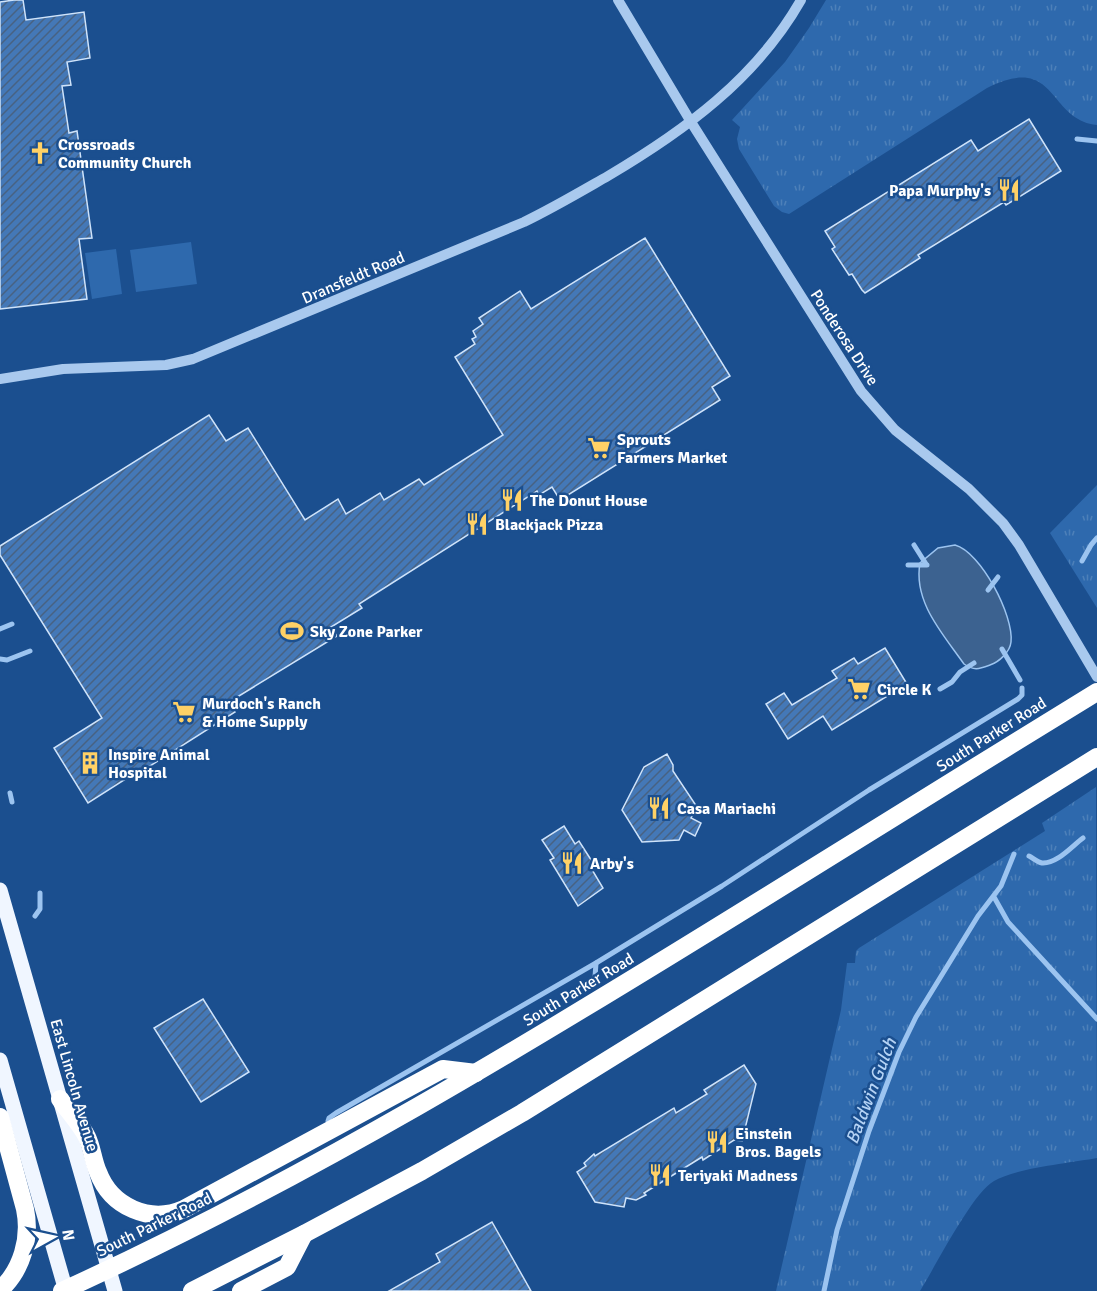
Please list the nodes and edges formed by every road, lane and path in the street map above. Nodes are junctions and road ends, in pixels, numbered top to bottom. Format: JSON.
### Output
{"nodes":[{"id":1,"x":618,"y":0,"type":"edge"},
{"id":2,"x":801,"y":0,"type":"edge"},
{"id":3,"x":691,"y":122,"type":"junction"},
{"id":4,"x":0,"y":379,"type":"edge"},
{"id":5,"x":1097,"y":677,"type":"edge"},
{"id":6,"x":1097,"y":692,"type":"edge"},
{"id":7,"x":1097,"y":757,"type":"edge"},
{"id":8,"x":0,"y":890,"type":"edge"},
{"id":9,"x":0,"y":1060,"type":"edge"},
{"id":10,"x":476,"y":1073,"type":"junction"},
{"id":11,"x":60,"y":1099,"type":"junction"},
{"id":12,"x":0,"y":1117,"type":"edge"},
{"id":13,"x":304,"y":1234,"type":"junction"},
{"id":14,"x":109,"y":1269,"type":"junction"},
{"id":15,"x":0,"y":1290,"type":"edge"},
{"id":16,"x":65,"y":1290,"type":"edge"},
{"id":17,"x":114,"y":1291,"type":"edge"},
{"id":18,"x":192,"y":1291,"type":"edge"},
{"id":19,"x":241,"y":1291,"type":"edge"}],
"edges":[{"from":1,"to":3,"type":"street","name":"Ponderosa Drive"},
{"from":2,"to":3,"type":"street"},
{"from":3,"to":4,"type":"street","name":"Dransfeldt Road"},
{"from":3,"to":5,"type":"street","name":"Ponderosa Drive"},
{"from":6,"to":10,"type":"highway","name":"South Parker Road"},
{"from":7,"to":13,"type":"highway"},
{"from":8,"to":11,"type":"main road","name":"East Lincoln Avenue"},
{"from":9,"to":16,"type":"main road"},
{"from":10,"to":11,"type":"highway"},
{"from":10,"to":14,"type":"highway","name":"South Parker Road"},
{"from":11,"to":14,"type":"main road","name":"East Lincoln Avenue"},
{"from":12,"to":15,"type":"highway"},
{"from":13,"to":18,"type":"highway"},
{"from":13,"to":19,"type":"highway"},
{"from":14,"to":16,"type":"highway","name":"South Parker Road"},
{"from":14,"to":17,"type":"main road","name":"East Lincoln Avenue"}]}
